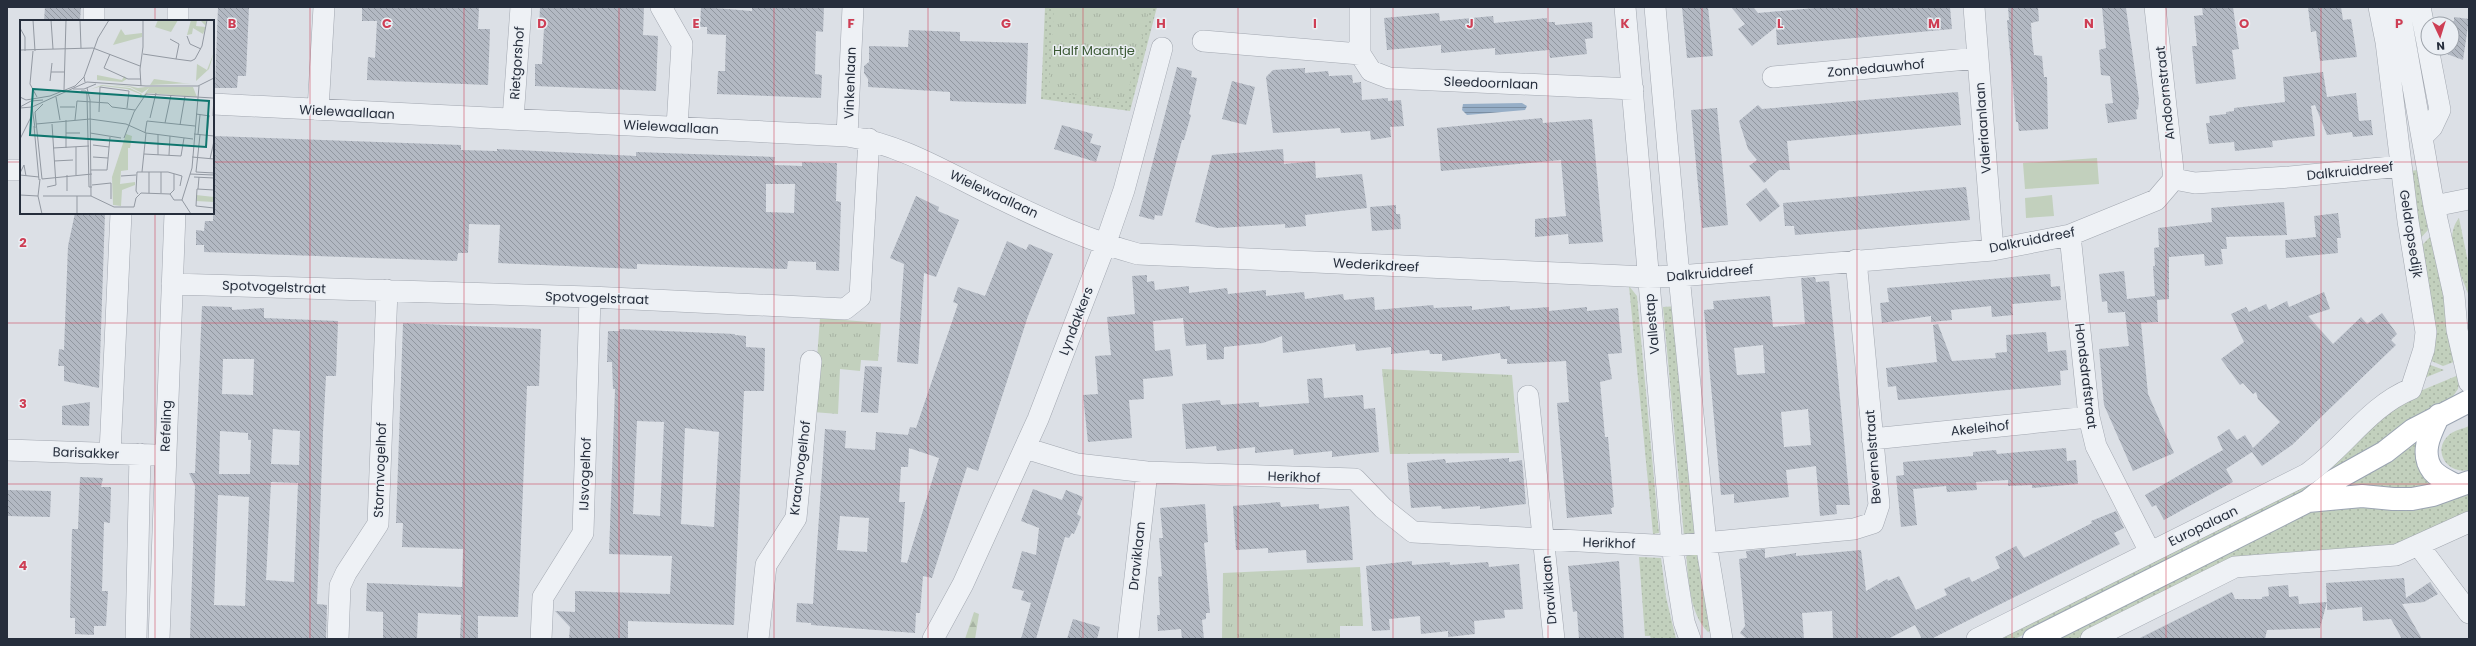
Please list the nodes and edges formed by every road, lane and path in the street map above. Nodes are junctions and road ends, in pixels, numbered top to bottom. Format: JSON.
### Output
{"nodes":[{"id":1,"x":94,"y":7,"type":"edge"},
{"id":2,"x":178,"y":7,"type":"edge"},
{"id":3,"x":324,"y":7,"type":"edge"},
{"id":4,"x":521,"y":7,"type":"edge"},
{"id":5,"x":661,"y":7,"type":"edge"},
{"id":6,"x":853,"y":7,"type":"edge"},
{"id":7,"x":1360,"y":7,"type":"edge"},
{"id":8,"x":1625,"y":7,"type":"edge"},
{"id":9,"x":1655,"y":7,"type":"edge"},
{"id":10,"x":1974,"y":7,"type":"edge"},
{"id":11,"x":2155,"y":7,"type":"edge"},
{"id":12,"x":2379,"y":7,"type":"edge"},
{"id":13,"x":2399,"y":7,"type":"edge"},
{"id":14,"x":94,"y":20,"type":"edge"},
{"id":15,"x":178,"y":20,"type":"edge"},
{"id":16,"x":1203,"y":41,"type":"dead end"},
{"id":17,"x":1162,"y":48,"type":"dead end"},
{"id":18,"x":1360,"y":54,"type":"junction"},
{"id":19,"x":2430,"y":56,"type":"edge"},
{"id":20,"x":1978,"y":58,"type":"junction"},
{"id":21,"x":1773,"y":77,"type":"dead end"},
{"id":22,"x":1632,"y":89,"type":"junction"},
{"id":23,"x":214,"y":104,"type":"edge"},
{"id":24,"x":318,"y":110,"type":"junction"},
{"id":25,"x":513,"y":119,"type":"junction"},
{"id":26,"x":677,"y":127,"type":"junction"},
{"id":27,"x":847,"y":136,"type":"junction"},
{"id":28,"x":2422,"y":137,"type":"junction"},
{"id":29,"x":869,"y":139,"type":"junction"},
{"id":30,"x":2401,"y":166,"type":"junction"},
{"id":31,"x":7,"y":170,"type":"edge"},
{"id":32,"x":20,"y":170,"type":"edge"},
{"id":33,"x":2174,"y":179,"type":"junction"},
{"id":34,"x":2469,"y":199,"type":"edge"},
{"id":35,"x":2434,"y":206,"type":"junction"},
{"id":36,"x":121,"y":214,"type":"edge"},
{"id":37,"x":175,"y":214,"type":"edge"},
{"id":38,"x":2070,"y":235,"type":"junction"},
{"id":39,"x":1105,"y":245,"type":"junction"},
{"id":40,"x":1993,"y":250,"type":"junction"},
{"id":41,"x":1856,"y":260,"type":"junction"},
{"id":42,"x":1679,"y":276,"type":"junction"},
{"id":43,"x":1648,"y":277,"type":"junction"},
{"id":44,"x":172,"y":284,"type":"junction"},
{"id":45,"x":386,"y":290,"type":"junction"},
{"id":46,"x":2454,"y":295,"type":"junction"},
{"id":47,"x":590,"y":297,"type":"junction"},
{"id":48,"x":2469,"y":320,"type":"edge"},
{"id":49,"x":811,"y":361,"type":"dead end"},
{"id":50,"x":2469,"y":382,"type":"edge"},
{"id":51,"x":2411,"y":389,"type":"joint"},
{"id":52,"x":1528,"y":396,"type":"dead end"},
{"id":53,"x":2469,"y":401,"type":"edge"},
{"id":54,"x":2439,"y":415,"type":"junction"},
{"id":55,"x":2088,"y":416,"type":"junction"},
{"id":56,"x":1872,"y":439,"type":"junction"},
{"id":57,"x":1024,"y":448,"type":"junction"},
{"id":58,"x":7,"y":450,"type":"edge"},
{"id":59,"x":110,"y":454,"type":"junction"},
{"id":60,"x":140,"y":454,"type":"junction"},
{"id":61,"x":165,"y":455,"type":"junction"},
{"id":62,"x":1146,"y":472,"type":"junction"},
{"id":63,"x":2463,"y":484,"type":"edge"},
{"id":64,"x":2308,"y":500,"type":"junction"},
{"id":65,"x":2469,"y":522,"type":"edge"},
{"id":66,"x":1545,"y":541,"type":"junction"},
{"id":67,"x":1706,"y":543,"type":"junction"},
{"id":68,"x":1672,"y":546,"type":"junction"},
{"id":69,"x":2419,"y":546,"type":"junction"},
{"id":70,"x":2150,"y":552,"type":"junction"},
{"id":71,"x":2469,"y":613,"type":"edge"},
{"id":72,"x":136,"y":639,"type":"edge"},
{"id":73,"x":159,"y":639,"type":"edge"},
{"id":74,"x":338,"y":639,"type":"edge"},
{"id":75,"x":541,"y":639,"type":"edge"},
{"id":76,"x":758,"y":639,"type":"edge"},
{"id":77,"x":933,"y":639,"type":"edge"},
{"id":78,"x":1128,"y":639,"type":"edge"},
{"id":79,"x":1554,"y":639,"type":"edge"},
{"id":80,"x":1690,"y":639,"type":"edge"},
{"id":81,"x":1722,"y":639,"type":"edge"},
{"id":82,"x":1977,"y":639,"type":"edge"},
{"id":83,"x":2034,"y":639,"type":"edge"},
{"id":84,"x":2091,"y":639,"type":"edge"}],
"edges":[{"from":1,"to":14,"type":"street"},
{"from":2,"to":15,"type":"street"},
{"from":3,"to":24,"type":"street"},
{"from":4,"to":25,"type":"street","name":"Rietgorshof"},
{"from":5,"to":26,"type":"street"},
{"from":6,"to":27,"type":"street","name":"Vinkenlaan"},
{"from":7,"to":18,"type":"street"},
{"from":8,"to":22,"type":"street","name":"Vallestap"},
{"from":9,"to":42,"type":"street"},
{"from":10,"to":20,"type":"street","name":"Valeriaanlaan"},
{"from":11,"to":33,"type":"street","name":"Andoornstraat"},
{"from":12,"to":30,"type":"street","name":"Geldropsedijk"},
{"from":13,"to":28,"type":"street","name":"Geldropsedijk"},
{"from":16,"to":18,"type":"street"},
{"from":17,"to":39,"type":"street","name":"Lyndakkers"},
{"from":18,"to":22,"type":"street","name":"Sleedoornlaan"},
{"from":19,"to":28,"type":"street"},
{"from":20,"to":21,"type":"street","name":"Zonnedauwhof"},
{"from":20,"to":40,"type":"street","name":"Valeriaanlaan"},
{"from":22,"to":43,"type":"street","name":"Vallestap"},
{"from":23,"to":24,"type":"street","name":"Wielewaallaan"},
{"from":24,"to":25,"type":"street","name":"Wielewaallaan"},
{"from":25,"to":26,"type":"street","name":"Wielewaallaan"},
{"from":26,"to":27,"type":"street","name":"Wielewaallaan"},
{"from":27,"to":29,"type":"street","name":"Wielewaallaan"},
{"from":28,"to":35,"type":"street","name":"Geldropsedijk"},
{"from":29,"to":39,"type":"street","name":"Wielewaallaan"},
{"from":29,"to":47,"type":"street","name":"Spotvogelstraat"},
{"from":30,"to":33,"type":"street","name":"Dalkruiddreef"},
{"from":30,"to":51,"type":"street","name":"Geldropsedijk"},
{"from":31,"to":32,"type":"street"},
{"from":33,"to":38,"type":"street","name":"Dalkruiddreef"},
{"from":34,"to":35,"type":"street"},
{"from":35,"to":46,"type":"street","name":"Geldropsedijk"},
{"from":36,"to":59,"type":"street"},
{"from":37,"to":44,"type":"street","name":"Refeling"},
{"from":38,"to":40,"type":"street","name":"Dalkruiddreef"},
{"from":38,"to":55,"type":"street","name":"Hondsdrafstraat"},
{"from":39,"to":43,"type":"street","name":"Wederikdreef"},
{"from":39,"to":57,"type":"street","name":"Lyndakkers"},
{"from":40,"to":41,"type":"street","name":"Dalkruiddreef"},
{"from":41,"to":42,"type":"street","name":"Dalkruiddreef"},
{"from":41,"to":56,"type":"street","name":"Bevernelstraat"},
{"from":42,"to":43,"type":"street","name":"Dalkruiddreef"},
{"from":42,"to":67,"type":"street"},
{"from":43,"to":68,"type":"street","name":"Vallestap"},
{"from":44,"to":45,"type":"street","name":"Spotvogelstraat"},
{"from":44,"to":61,"type":"street","name":"Refeling"},
{"from":45,"to":47,"type":"street","name":"Spotvogelstraat"},
{"from":45,"to":74,"type":"street","name":"Stormvogelhof"},
{"from":46,"to":48,"type":"street","name":"Geldropsedijk"},
{"from":46,"to":50,"type":"street","name":"Geldropsedijk"},
{"from":47,"to":75,"type":"street","name":"IJsvogelhof"},
{"from":49,"to":76,"type":"street","name":"Kraanvogelhof"},
{"from":51,"to":70,"type":"street","name":"Europalaan"},
{"from":52,"to":66,"type":"street"},
{"from":53,"to":54,"type":"main road","name":"Europalaan"},
{"from":54,"to":63,"type":"main road"},
{"from":54,"to":64,"type":"main road","name":"Europalaan"},
{"from":55,"to":56,"type":"street","name":"Akeleihof"},
{"from":55,"to":70,"type":"street","name":"Hondsdrafstraat"},
{"from":56,"to":67,"type":"street","name":"Bevernelstraat"},
{"from":57,"to":62,"type":"street","name":"Herikhof"},
{"from":57,"to":77,"type":"street","name":"Lyndakkers"},
{"from":58,"to":59,"type":"street","name":"Barisakker"},
{"from":59,"to":60,"type":"street","name":"Barisakker"},
{"from":60,"to":61,"type":"street","name":"Barisakker"},
{"from":60,"to":72,"type":"street","name":"Refeling"},
{"from":61,"to":73,"type":"street","name":"Refeling"},
{"from":62,"to":66,"type":"street","name":"Herikhof"},
{"from":62,"to":78,"type":"street","name":"Draviklaan"},
{"from":63,"to":64,"type":"main road","name":"Europalaan"},
{"from":64,"to":83,"type":"main road","name":"Europalaan"},
{"from":65,"to":69,"type":"street"},
{"from":66,"to":68,"type":"street","name":"Herikhof"},
{"from":66,"to":79,"type":"street","name":"Draviklaan"},
{"from":67,"to":68,"type":"street","name":"Bevernelstraat"},
{"from":67,"to":81,"type":"street"},
{"from":68,"to":80,"type":"street","name":"Vallestap"},
{"from":69,"to":71,"type":"street"},
{"from":69,"to":84,"type":"street"},
{"from":70,"to":82,"type":"street","name":"Europalaan"}]}
